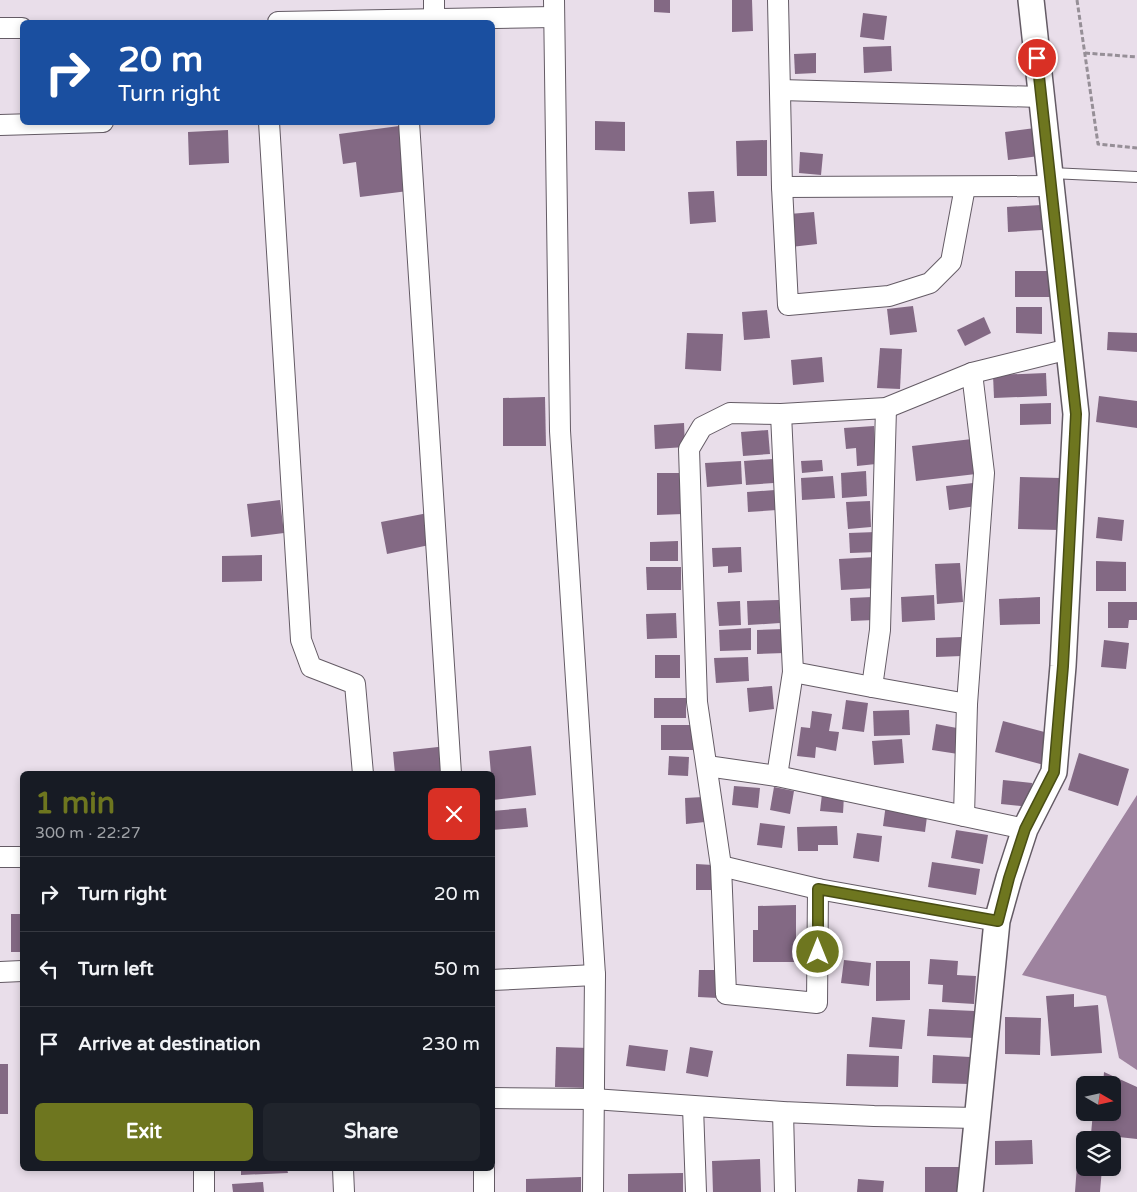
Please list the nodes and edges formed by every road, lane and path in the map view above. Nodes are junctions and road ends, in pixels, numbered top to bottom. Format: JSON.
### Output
{"nodes":[{"id":1,"x":778,"y":0,"type":"edge"},
{"id":2,"x":1030,"y":0,"type":"edge"},
{"id":3,"x":1077,"y":0,"type":"edge"},
{"id":4,"x":554,"y":8,"type":"edge"},
{"id":5,"x":434,"y":10,"type":"edge"},
{"id":6,"x":405,"y":20,"type":"edge"},
{"id":7,"x":0,"y":28,"type":"edge"},
{"id":8,"x":20,"y":28,"type":"edge"},
{"id":9,"x":1085,"y":53,"type":"junction"},
{"id":10,"x":1137,"y":57,"type":"edge"},
{"id":11,"x":780,"y":90,"type":"junction"},
{"id":12,"x":1041,"y":96,"type":"junction"},
{"id":13,"x":0,"y":124,"type":"edge"},
{"id":14,"x":20,"y":124,"type":"edge"},
{"id":15,"x":269,"y":125,"type":"edge"},
{"id":16,"x":409,"y":125,"type":"edge"},
{"id":17,"x":1137,"y":148,"type":"edge"},
{"id":18,"x":1137,"y":177,"type":"edge"},
{"id":19,"x":1050,"y":179,"type":"junction"},
{"id":20,"x":782,"y":187,"type":"junction"},
{"id":21,"x":966,"y":187,"type":"junction"},
{"id":22,"x":1069,"y":349,"type":"junction"},
{"id":23,"x":972,"y":373,"type":"junction"},
{"id":24,"x":886,"y":408,"type":"junction"},
{"id":25,"x":781,"y":414,"type":"junction"},
{"id":26,"x":793,"y":672,"type":"junction"},
{"id":27,"x":872,"y":687,"type":"junction"},
{"id":28,"x":967,"y":704,"type":"junction"},
{"id":29,"x":707,"y":766,"type":"junction"},
{"id":30,"x":363,"y":771,"type":"edge"},
{"id":31,"x":451,"y":771,"type":"edge"},
{"id":32,"x":777,"y":776,"type":"junction"},
{"id":33,"x":964,"y":816,"type":"junction"},
{"id":34,"x":1025,"y":829,"type":"junction"},
{"id":35,"x":0,"y":857,"type":"edge"},
{"id":36,"x":20,"y":857,"type":"edge"},
{"id":37,"x":721,"y":866,"type":"junction"},
{"id":38,"x":818,"y":889,"type":"junction"},
{"id":39,"x":998,"y":921,"type":"junction"},
{"id":40,"x":20,"y":971,"type":"edge"},
{"id":41,"x":0,"y":972,"type":"edge"},
{"id":42,"x":595,"y":975,"type":"junction"},
{"id":43,"x":495,"y":980,"type":"edge"},
{"id":44,"x":495,"y":1098,"type":"edge"},
{"id":45,"x":593,"y":1099,"type":"junction"},
{"id":46,"x":693,"y":1107,"type":"junction"},
{"id":47,"x":783,"y":1112,"type":"junction"},
{"id":48,"x":978,"y":1118,"type":"junction"},
{"id":49,"x":204,"y":1171,"type":"edge"},
{"id":50,"x":343,"y":1171,"type":"edge"},
{"id":51,"x":484,"y":1171,"type":"edge"},
{"id":52,"x":204,"y":1192,"type":"edge"},
{"id":53,"x":344,"y":1192,"type":"edge"},
{"id":54,"x":484,"y":1192,"type":"edge"},
{"id":55,"x":593,"y":1192,"type":"edge"},
{"id":56,"x":696,"y":1192,"type":"edge"},
{"id":57,"x":785,"y":1192,"type":"edge"},
{"id":58,"x":970,"y":1192,"type":"edge"}],
"edges":[{"from":1,"to":11,"type":"street"},
{"from":2,"to":12,"type":"street"},
{"from":3,"to":9,"type":"path"},
{"from":4,"to":5,"type":"street"},
{"from":4,"to":42,"type":"street"},
{"from":5,"to":6,"type":"street"},
{"from":7,"to":8,"type":"street"},
{"from":9,"to":10,"type":"path"},
{"from":9,"to":17,"type":"path"},
{"from":11,"to":12,"type":"street"},
{"from":11,"to":20,"type":"street"},
{"from":12,"to":19,"type":"street"},
{"from":13,"to":14,"type":"street"},
{"from":15,"to":30,"type":"street"},
{"from":16,"to":31,"type":"street"},
{"from":18,"to":19,"type":"lane"},
{"from":19,"to":21,"type":"street"},
{"from":19,"to":22,"type":"street"},
{"from":20,"to":21,"type":"street"},
{"from":20,"to":21,"type":"street"},
{"from":22,"to":23,"type":"street"},
{"from":22,"to":34,"type":"street"},
{"from":23,"to":24,"type":"street"},
{"from":23,"to":28,"type":"street"},
{"from":24,"to":25,"type":"street"},
{"from":24,"to":27,"type":"street"},
{"from":25,"to":26,"type":"street"},
{"from":25,"to":29,"type":"street"},
{"from":26,"to":27,"type":"street"},
{"from":26,"to":32,"type":"street"},
{"from":27,"to":28,"type":"street"},
{"from":28,"to":33,"type":"street"},
{"from":29,"to":32,"type":"street"},
{"from":29,"to":37,"type":"street"},
{"from":32,"to":33,"type":"street"},
{"from":33,"to":34,"type":"street"},
{"from":34,"to":39,"type":"street"},
{"from":35,"to":36,"type":"street"},
{"from":37,"to":38,"type":"street"},
{"from":37,"to":38,"type":"street"},
{"from":38,"to":39,"type":"street"},
{"from":39,"to":48,"type":"street"},
{"from":40,"to":41,"type":"street"},
{"from":42,"to":43,"type":"street"},
{"from":42,"to":45,"type":"street"},
{"from":44,"to":45,"type":"street"},
{"from":45,"to":46,"type":"street"},
{"from":45,"to":55,"type":"street"},
{"from":46,"to":47,"type":"street"},
{"from":46,"to":56,"type":"street"},
{"from":47,"to":48,"type":"street"},
{"from":47,"to":57,"type":"street"},
{"from":48,"to":58,"type":"street"},
{"from":49,"to":52,"type":"street"},
{"from":50,"to":53,"type":"street"},
{"from":51,"to":54,"type":"street"}]}
